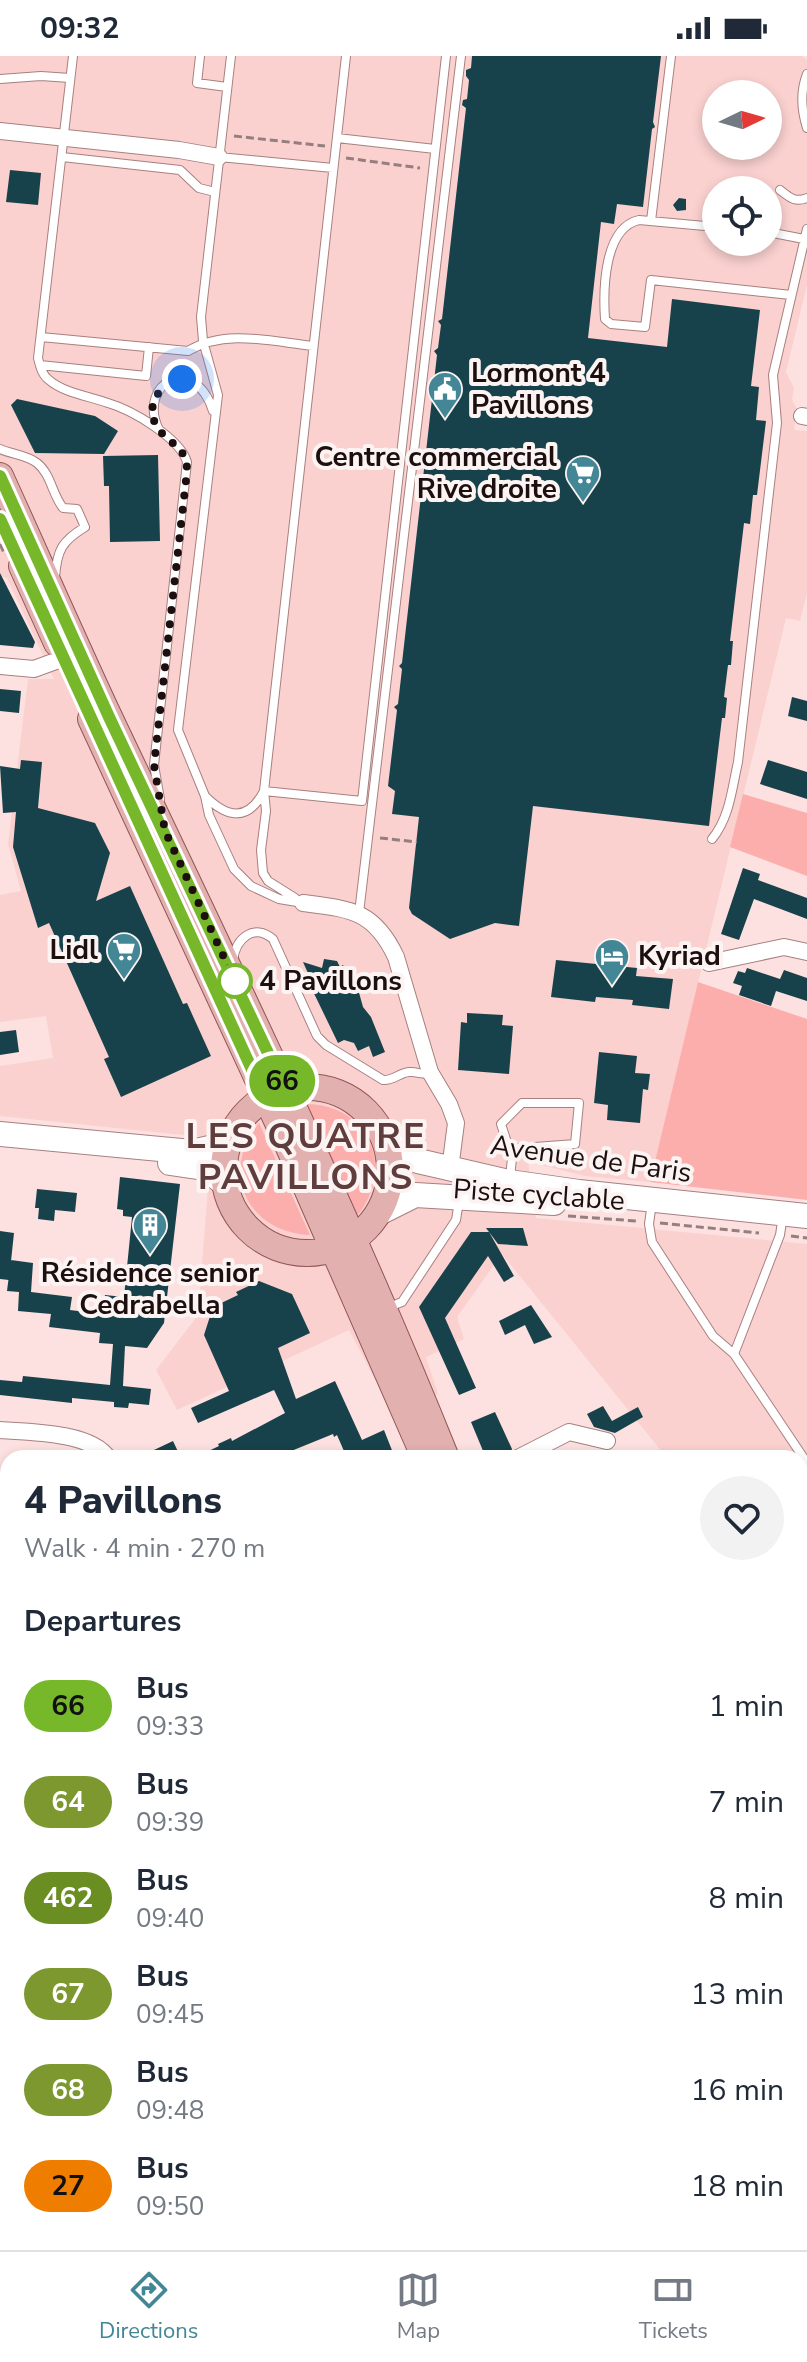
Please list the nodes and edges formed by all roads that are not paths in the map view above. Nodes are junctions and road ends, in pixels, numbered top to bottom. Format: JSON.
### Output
{"nodes":[{"id":1,"x":73,"y":56,"type":"edge"},
{"id":2,"x":200,"y":56,"type":"edge"},
{"id":3,"x":231,"y":56,"type":"edge"},
{"id":4,"x":346,"y":56,"type":"edge"},
{"id":5,"x":446,"y":56,"type":"edge"},
{"id":6,"x":461,"y":56,"type":"edge"},
{"id":7,"x":671,"y":56,"type":"edge"},
{"id":8,"x":807,"y":74,"type":"edge"},
{"id":9,"x":70,"y":78,"type":"junction"},
{"id":10,"x":0,"y":79,"type":"edge"},
{"id":11,"x":227,"y":87,"type":"junction"},
{"id":12,"x":807,"y":128,"type":"edge"},
{"id":13,"x":0,"y":131,"type":"edge"},
{"id":14,"x":64,"y":138,"type":"junction"},
{"id":15,"x":337,"y":138,"type":"junction"},
{"id":16,"x":435,"y":149,"type":"junction"},
{"id":17,"x":62,"y":157,"type":"junction"},
{"id":18,"x":219,"y":157,"type":"junction"},
{"id":19,"x":333,"y":168,"type":"junction"},
{"id":20,"x":215,"y":192,"type":"junction"},
{"id":21,"x":782,"y":192,"type":"edge"},
{"id":22,"x":807,"y":198,"type":"edge"},
{"id":23,"x":651,"y":221,"type":"junction"},
{"id":24,"x":702,"y":226,"type":"edge"},
{"id":25,"x":807,"y":229,"type":"edge"},
{"id":26,"x":782,"y":235,"type":"edge"},
{"id":27,"x":804,"y":239,"type":"junction"},
{"id":28,"x":791,"y":295,"type":"junction"},
{"id":29,"x":41,"y":337,"type":"junction"},
{"id":30,"x":203,"y":341,"type":"junction"},
{"id":31,"x":313,"y":346,"type":"junction"},
{"id":32,"x":149,"y":347,"type":"junction"},
{"id":33,"x":40,"y":365,"type":"junction"},
{"id":34,"x":146,"y":376,"type":"junction"},
{"id":35,"x":163,"y":385,"type":"junction"},
{"id":36,"x":214,"y":415,"type":"junction"},
{"id":37,"x":160,"y":431,"type":"junction"},
{"id":38,"x":0,"y":449,"type":"edge"},
{"id":39,"x":0,"y":476,"type":"edge"},
{"id":40,"x":0,"y":519,"type":"edge"},
{"id":41,"x":58,"y":602,"type":"junction"},
{"id":42,"x":64,"y":658,"type":"junction"},
{"id":43,"x":0,"y":666,"type":"edge"},
{"id":44,"x":264,"y":791,"type":"junction"},
{"id":45,"x":205,"y":796,"type":"junction"},
{"id":46,"x":165,"y":831,"type":"junction"},
{"id":47,"x":712,"y":839,"type":"dead end"},
{"id":48,"x":303,"y":903,"type":"junction"},
{"id":49,"x":359,"y":913,"type":"junction"},
{"id":50,"x":807,"y":952,"type":"edge"},
{"id":51,"x":709,"y":963,"type":"dead end"},
{"id":52,"x":232,"y":973,"type":"junction"},
{"id":53,"x":430,"y":1072,"type":"junction"},
{"id":54,"x":275,"y":1093,"type":"junction"},
{"id":55,"x":380,"y":1129,"type":"junction"},
{"id":56,"x":0,"y":1134,"type":"edge"},
{"id":57,"x":231,"y":1137,"type":"junction"},
{"id":58,"x":0,"y":1146,"type":"edge"},
{"id":59,"x":509,"y":1149,"type":"junction"},
{"id":60,"x":450,"y":1169,"type":"junction"},
{"id":61,"x":509,"y":1182,"type":"junction"},
{"id":62,"x":225,"y":1184,"type":"junction"},
{"id":63,"x":459,"y":1198,"type":"junction"},
{"id":64,"x":651,"y":1211,"type":"junction"},
{"id":65,"x":379,"y":1213,"type":"junction"},
{"id":66,"x":788,"y":1222,"type":"edge"},
{"id":67,"x":807,"y":1228,"type":"edge"},
{"id":68,"x":343,"y":1244,"type":"junction"},
{"id":69,"x":385,"y":1308,"type":"junction"},
{"id":70,"x":734,"y":1354,"type":"junction"},
{"id":71,"x":0,"y":1430,"type":"edge"},
{"id":72,"x":607,"y":1441,"type":"dead end"},
{"id":73,"x":103,"y":1450,"type":"edge"},
{"id":74,"x":422,"y":1450,"type":"edge"},
{"id":75,"x":443,"y":1450,"type":"edge"},
{"id":76,"x":534,"y":1450,"type":"edge"},
{"id":77,"x":798,"y":1450,"type":"edge"}],
"edges":[{"from":1,"to":9,"type":"lane"},
{"from":2,"to":11,"type":"lane"},
{"from":3,"to":11,"type":"lane"},
{"from":4,"to":15,"type":"lane"},
{"from":5,"to":16,"type":"lane"},
{"from":6,"to":49,"type":"lane"},
{"from":7,"to":23,"type":"lane"},
{"from":8,"to":12,"type":"lane"},
{"from":9,"to":10,"type":"lane"},
{"from":9,"to":14,"type":"lane"},
{"from":11,"to":18,"type":"lane"},
{"from":13,"to":14,"type":"street"},
{"from":14,"to":17,"type":"lane"},
{"from":14,"to":18,"type":"street"},
{"from":15,"to":16,"type":"lane"},
{"from":15,"to":19,"type":"lane"},
{"from":16,"to":44,"type":"lane"},
{"from":17,"to":20,"type":"lane"},
{"from":17,"to":29,"type":"lane"},
{"from":18,"to":19,"type":"lane"},
{"from":18,"to":20,"type":"lane"},
{"from":19,"to":31,"type":"lane"},
{"from":20,"to":30,"type":"lane"},
{"from":21,"to":22,"type":"lane"},
{"from":23,"to":24,"type":"lane"},
{"from":23,"to":28,"type":"lane"},
{"from":25,"to":27,"type":"lane"},
{"from":26,"to":27,"type":"lane"},
{"from":27,"to":28,"type":"lane"},
{"from":28,"to":47,"type":"lane"},
{"from":29,"to":32,"type":"lane"},
{"from":29,"to":33,"type":"lane"},
{"from":30,"to":31,"type":"lane"},
{"from":30,"to":32,"type":"lane"},
{"from":30,"to":36,"type":"lane"},
{"from":31,"to":44,"type":"lane"},
{"from":32,"to":34,"type":"lane"},
{"from":33,"to":34,"type":"lane"},
{"from":33,"to":37,"type":"lane"},
{"from":34,"to":35,"type":"lane"},
{"from":35,"to":36,"type":"lane"},
{"from":35,"to":37,"type":"lane"},
{"from":36,"to":45,"type":"lane"},
{"from":37,"to":46,"type":"lane"},
{"from":38,"to":41,"type":"lane"},
{"from":39,"to":41,"type":"main road"},
{"from":40,"to":42,"type":"main road"},
{"from":41,"to":46,"type":"main road"},
{"from":42,"to":43,"type":"street"},
{"from":42,"to":54,"type":"main road"},
{"from":44,"to":45,"type":"lane"},
{"from":44,"to":48,"type":"lane"},
{"from":45,"to":48,"type":"lane"},
{"from":46,"to":52,"type":"main road"},
{"from":48,"to":49,"type":"street"},
{"from":49,"to":53,"type":"street"},
{"from":50,"to":51,"type":"street"},
{"from":52,"to":53,"type":"lane"},
{"from":52,"to":54,"type":"main road"},
{"from":53,"to":60,"type":"street"},
{"from":54,"to":55,"type":"main road"},
{"from":54,"to":57,"type":"main road"},
{"from":54,"to":68,"type":"main road"},
{"from":55,"to":60,"type":"main road","name":"Avenue de Paris"},
{"from":55,"to":65,"type":"main road"},
{"from":56,"to":57,"type":"main road"},
{"from":57,"to":62,"type":"main road"},
{"from":58,"to":62,"type":"main road"},
{"from":59,"to":59,"type":"lane"},
{"from":59,"to":61,"type":"lane"},
{"from":60,"to":61,"type":"main road","name":"Avenue de Paris"},
{"from":61,"to":63,"type":"lane"},
{"from":61,"to":64,"type":"main road","name":"Avenue de Paris"},
{"from":62,"to":68,"type":"main road"},
{"from":63,"to":64,"type":"main road","name":"Avenue de Paris"},
{"from":63,"to":65,"type":"main road","name":"Avenue de Paris"},
{"from":63,"to":69,"type":"lane"},
{"from":64,"to":66,"type":"main road","name":"Avenue de Paris"},
{"from":64,"to":70,"type":"lane"},
{"from":65,"to":68,"type":"main road"},
{"from":66,"to":67,"type":"main road","name":"Avenue de Paris"},
{"from":66,"to":70,"type":"lane"},
{"from":68,"to":69,"type":"main road"},
{"from":68,"to":74,"type":"main road"},
{"from":69,"to":75,"type":"main road"},
{"from":70,"to":77,"type":"lane"},
{"from":71,"to":73,"type":"street"},
{"from":72,"to":76,"type":"street"}]}
